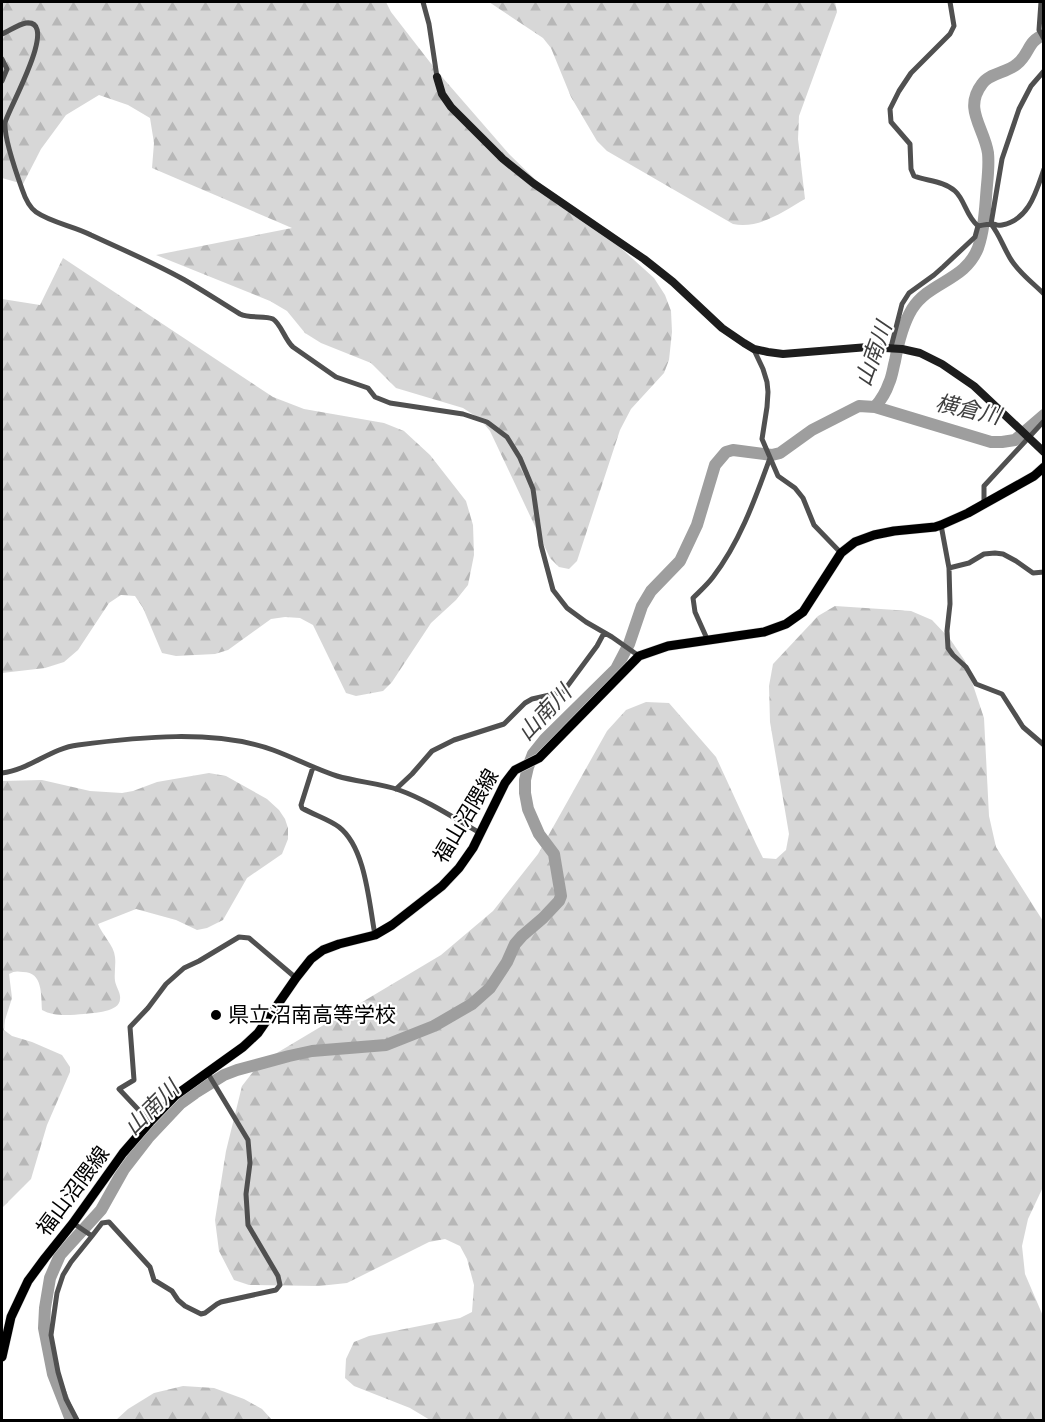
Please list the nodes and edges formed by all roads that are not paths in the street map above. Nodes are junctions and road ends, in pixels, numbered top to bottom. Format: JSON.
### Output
{"nodes":[{"id":1,"x":423,"y":2,"type":"edge"},
{"id":2,"x":950,"y":2,"type":"edge"},
{"id":3,"x":1041,"y":2,"type":"edge"},
{"id":4,"x":2,"y":34,"type":"edge"},
{"id":5,"x":1044,"y":39,"type":"edge"},
{"id":6,"x":2,"y":59,"type":"edge"},
{"id":7,"x":1044,"y":71,"type":"edge"},
{"id":8,"x":437,"y":77,"type":"joint"},
{"id":9,"x":2,"y":81,"type":"edge"},
{"id":10,"x":1044,"y":169,"type":"edge"},
{"id":11,"x":991,"y":224,"type":"junction"},
{"id":12,"x":978,"y":226,"type":"junction"},
{"id":13,"x":1044,"y":294,"type":"edge"},
{"id":14,"x":891,"y":347,"type":"junction"},
{"id":15,"x":754,"y":349,"type":"junction"},
{"id":16,"x":1044,"y":421,"type":"edge"},
{"id":17,"x":1029,"y":437,"type":"junction"},
{"id":18,"x":1044,"y":452,"type":"edge"},
{"id":19,"x":770,"y":458,"type":"junction"},
{"id":20,"x":1044,"y":467,"type":"edge"},
{"id":21,"x":984,"y":503,"type":"junction"},
{"id":22,"x":941,"y":525,"type":"junction"},
{"id":23,"x":841,"y":554,"type":"junction"},
{"id":24,"x":949,"y":568,"type":"junction"},
{"id":25,"x":1044,"y":572,"type":"edge"},
{"id":26,"x":604,"y":633,"type":"junction"},
{"id":27,"x":708,"y":641,"type":"junction"},
{"id":28,"x":639,"y":656,"type":"junction"},
{"id":29,"x":1044,"y":745,"type":"edge"},
{"id":30,"x":313,"y":767,"type":"junction"},
{"id":31,"x":2,"y":773,"type":"edge"},
{"id":32,"x":396,"y":789,"type":"junction"},
{"id":33,"x":480,"y":832,"type":"junction"},
{"id":34,"x":375,"y":935,"type":"junction"},
{"id":35,"x":296,"y":978,"type":"junction"},
{"id":36,"x":208,"y":1074,"type":"junction"},
{"id":37,"x":150,"y":1122,"type":"junction"},
{"id":38,"x":76,"y":1225,"type":"junction"},
{"id":39,"x":91,"y":1235,"type":"junction"},
{"id":40,"x":2,"y":1357,"type":"edge"},
{"id":41,"x":77,"y":1420,"type":"edge"}],
"edges":[{"from":1,"to":8,"type":"street"},
{"from":2,"to":12,"type":"street"},
{"from":3,"to":5,"type":"street"},
{"from":4,"to":26,"type":"street"},
{"from":6,"to":9,"type":"street"},
{"from":7,"to":11,"type":"street"},
{"from":8,"to":15,"type":"street"},
{"from":10,"to":11,"type":"street"},
{"from":11,"to":12,"type":"street"},
{"from":11,"to":13,"type":"street"},
{"from":12,"to":14,"type":"street"},
{"from":14,"to":15,"type":"street"},
{"from":14,"to":17,"type":"street"},
{"from":15,"to":19,"type":"street"},
{"from":16,"to":17,"type":"street"},
{"from":17,"to":18,"type":"street"},
{"from":17,"to":21,"type":"street"},
{"from":19,"to":23,"type":"street"},
{"from":19,"to":27,"type":"street"},
{"from":20,"to":21,"type":"main road","name":"福山沼隈線"},
{"from":21,"to":22,"type":"main road","name":"福山沼隈線"},
{"from":22,"to":23,"type":"main road","name":"福山沼隈線"},
{"from":22,"to":24,"type":"street"},
{"from":23,"to":27,"type":"main road","name":"福山沼隈線"},
{"from":24,"to":25,"type":"street"},
{"from":24,"to":29,"type":"street"},
{"from":26,"to":28,"type":"street"},
{"from":26,"to":32,"type":"street"},
{"from":27,"to":28,"type":"main road","name":"福山沼隈線"},
{"from":28,"to":33,"type":"main road","name":"福山沼隈線"},
{"from":30,"to":31,"type":"street"},
{"from":30,"to":32,"type":"street"},
{"from":30,"to":34,"type":"street"},
{"from":32,"to":33,"type":"street"},
{"from":33,"to":34,"type":"main road","name":"福山沼隈線"},
{"from":34,"to":35,"type":"main road","name":"福山沼隈線"},
{"from":35,"to":36,"type":"main road","name":"福山沼隈線"},
{"from":35,"to":37,"type":"street"},
{"from":36,"to":37,"type":"main road","name":"福山沼隈線"},
{"from":36,"to":39,"type":"street"},
{"from":37,"to":38,"type":"main road","name":"福山沼隈線"},
{"from":38,"to":39,"type":"street"},
{"from":38,"to":40,"type":"main road","name":"福山沼隈線"},
{"from":39,"to":41,"type":"street"}]}
